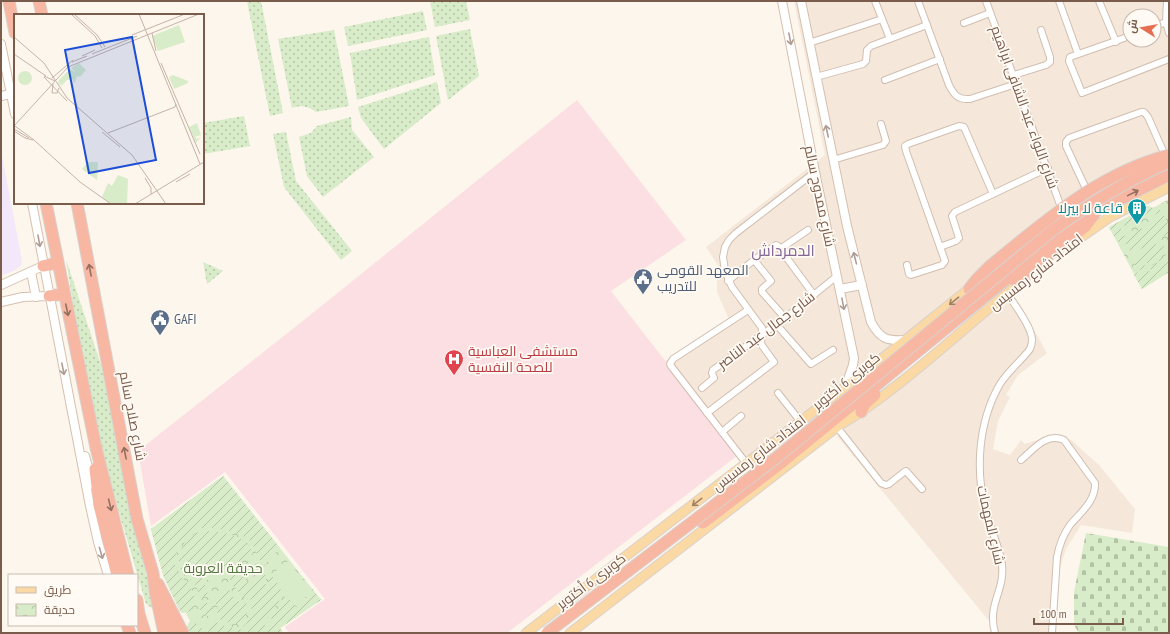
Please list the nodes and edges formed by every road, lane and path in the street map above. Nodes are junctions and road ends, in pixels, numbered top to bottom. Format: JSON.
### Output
{"nodes":[{"id":1,"x":9,"y":1,"type":"edge"},
{"id":2,"x":39,"y":1,"type":"edge"},
{"id":3,"x":782,"y":1,"type":"edge"},
{"id":4,"x":801,"y":1,"type":"edge"},
{"id":5,"x":875,"y":1,"type":"edge"},
{"id":6,"x":918,"y":1,"type":"edge"},
{"id":7,"x":986,"y":1,"type":"edge"},
{"id":8,"x":1059,"y":1,"type":"edge"},
{"id":9,"x":1099,"y":1,"type":"edge"},
{"id":10,"x":1167,"y":1,"type":"edge"},
{"id":11,"x":990,"y":13,"type":"junction"},
{"id":12,"x":42,"y":14,"type":"edge"},
{"id":13,"x":882,"y":19,"type":"junction"},
{"id":14,"x":1166,"y":22,"type":"junction"},
{"id":15,"x":964,"y":23,"type":"dead end"},
{"id":16,"x":1162,"y":24,"type":"edge"},
{"id":17,"x":927,"y":25,"type":"junction"},
{"id":18,"x":14,"y":28,"type":"edge"},
{"id":19,"x":1041,"y":30,"type":"dead end"},
{"id":20,"x":1169,"y":33,"type":"edge"},
{"id":21,"x":890,"y":39,"type":"junction"},
{"id":22,"x":1122,"y":39,"type":"edge"},
{"id":23,"x":1116,"y":42,"type":"junction"},
{"id":24,"x":809,"y":43,"type":"junction"},
{"id":25,"x":1,"y":45,"type":"edge"},
{"id":26,"x":1078,"y":54,"type":"junction"},
{"id":27,"x":940,"y":59,"type":"junction"},
{"id":28,"x":1169,"y":59,"type":"edge"},
{"id":29,"x":1014,"y":75,"type":"junction"},
{"id":30,"x":816,"y":78,"type":"junction"},
{"id":31,"x":885,"y":80,"type":"dead end"},
{"id":32,"x":1016,"y":84,"type":"junction"},
{"id":33,"x":11,"y":94,"type":"junction"},
{"id":34,"x":1,"y":96,"type":"edge"},
{"id":35,"x":14,"y":109,"type":"edge"},
{"id":36,"x":881,"y":124,"type":"dead end"},
{"id":37,"x":1168,"y":155,"type":"edge"},
{"id":38,"x":833,"y":160,"type":"junction"},
{"id":39,"x":1048,"y":168,"type":"junction"},
{"id":40,"x":815,"y":172,"type":"junction"},
{"id":41,"x":1169,"y":176,"type":"edge"},
{"id":42,"x":1169,"y":187,"type":"edge"},
{"id":43,"x":993,"y":194,"type":"junction"},
{"id":44,"x":1090,"y":197,"type":"junction"},
{"id":45,"x":32,"y":204,"type":"edge"},
{"id":46,"x":38,"y":204,"type":"edge"},
{"id":47,"x":46,"y":204,"type":"edge"},
{"id":48,"x":77,"y":204,"type":"edge"},
{"id":49,"x":1096,"y":211,"type":"junction"},
{"id":50,"x":1064,"y":214,"type":"junction"},
{"id":51,"x":808,"y":230,"type":"dead end"},
{"id":52,"x":52,"y":235,"type":"junction"},
{"id":53,"x":940,"y":247,"type":"junction"},
{"id":54,"x":780,"y":249,"type":"junction"},
{"id":55,"x":754,"y":260,"type":"junction"},
{"id":56,"x":57,"y":263,"type":"junction"},
{"id":57,"x":907,"y":265,"type":"dead end"},
{"id":58,"x":44,"y":266,"type":"junction"},
{"id":59,"x":31,"y":272,"type":"junction"},
{"id":60,"x":837,"y":276,"type":"junction"},
{"id":61,"x":728,"y":281,"type":"junction"},
{"id":62,"x":1,"y":285,"type":"edge"},
{"id":63,"x":862,"y":285,"type":"junction"},
{"id":64,"x":840,"y":289,"type":"junction"},
{"id":65,"x":969,"y":289,"type":"junction"},
{"id":66,"x":1007,"y":293,"type":"junction"},
{"id":67,"x":64,"y":294,"type":"junction"},
{"id":68,"x":814,"y":294,"type":"junction"},
{"id":69,"x":36,"y":296,"type":"junction"},
{"id":70,"x":49,"y":296,"type":"junction"},
{"id":71,"x":1,"y":302,"type":"edge"},
{"id":72,"x":748,"y":310,"type":"junction"},
{"id":73,"x":785,"y":318,"type":"junction"},
{"id":74,"x":776,"y":324,"type":"junction"},
{"id":75,"x":762,"y":334,"type":"junction"},
{"id":76,"x":905,"y":340,"type":"junction"},
{"id":77,"x":833,"y":350,"type":"dead end"},
{"id":78,"x":702,"y":388,"type":"dead end"},
{"id":79,"x":844,"y":389,"type":"junction"},
{"id":80,"x":778,"y":393,"type":"dead end"},
{"id":81,"x":862,"y":412,"type":"junction"},
{"id":82,"x":707,"y":413,"type":"junction"},
{"id":83,"x":741,"y":416,"type":"dead end"},
{"id":84,"x":800,"y":421,"type":"junction"},
{"id":85,"x":837,"y":427,"type":"junction"},
{"id":86,"x":722,"y":432,"type":"junction"},
{"id":87,"x":75,"y":433,"type":"junction"},
{"id":88,"x":96,"y":448,"type":"junction"},
{"id":89,"x":1021,"y":460,"type":"dead end"},
{"id":90,"x":746,"y":463,"type":"junction"},
{"id":91,"x":922,"y":489,"type":"dead end"},
{"id":92,"x":99,"y":505,"type":"junction"},
{"id":93,"x":647,"y":541,"type":"junction"},
{"id":94,"x":658,"y":565,"type":"junction"},
{"id":95,"x":153,"y":573,"type":"junction"},
{"id":96,"x":108,"y":574,"type":"edge"},
{"id":97,"x":117,"y":574,"type":"edge"},
{"id":98,"x":128,"y":574,"type":"edge"},
{"id":99,"x":155,"y":591,"type":"junction"},
{"id":100,"x":138,"y":607,"type":"edge"},
{"id":101,"x":139,"y":614,"type":"junction"},
{"id":102,"x":529,"y":631,"type":"edge"},
{"id":103,"x":145,"y":633,"type":"edge"},
{"id":104,"x":151,"y":633,"type":"edge"},
{"id":105,"x":164,"y":633,"type":"edge"},
{"id":106,"x":173,"y":633,"type":"edge"},
{"id":107,"x":183,"y":633,"type":"edge"},
{"id":108,"x":547,"y":633,"type":"edge"},
{"id":109,"x":551,"y":633,"type":"edge"},
{"id":110,"x":558,"y":633,"type":"edge"},
{"id":111,"x":570,"y":633,"type":"edge"},
{"id":112,"x":995,"y":633,"type":"edge"},
{"id":113,"x":1052,"y":633,"type":"edge"}],
"edges":[{"from":1,"to":18,"type":"highway"},
{"from":2,"to":12,"type":"highway"},
{"from":3,"to":40,"type":"main road","name":"شارع ممدوح سالم","one_way":true},
{"from":4,"to":24,"type":"main road","name":"شارع ممدوح سالم"},
{"from":5,"to":13,"type":"street"},
{"from":6,"to":17,"type":"street"},
{"from":7,"to":11,"type":"street","name":"شارع اللواء عبد الشافى ابراهيم"},
{"from":8,"to":26,"type":"street"},
{"from":9,"to":23,"type":"street"},
{"from":10,"to":14,"type":"street"},
{"from":11,"to":15,"type":"street"},
{"from":11,"to":29,"type":"street","name":"شارع اللواء عبد الشافى ابراهيم"},
{"from":13,"to":21,"type":"street"},
{"from":13,"to":24,"type":"street"},
{"from":14,"to":16,"type":"street"},
{"from":14,"to":20,"type":"street"},
{"from":17,"to":21,"type":"street"},
{"from":17,"to":27,"type":"street"},
{"from":19,"to":29,"type":"street"},
{"from":21,"to":30,"type":"street"},
{"from":22,"to":23,"type":"street"},
{"from":23,"to":26,"type":"street"},
{"from":24,"to":30,"type":"main road","name":"شارع ممدوح سالم"},
{"from":25,"to":33,"type":"main road"},
{"from":26,"to":28,"type":"street"},
{"from":27,"to":31,"type":"street"},
{"from":27,"to":32,"type":"street"},
{"from":29,"to":32,"type":"street","name":"شارع اللواء عبد الشافى ابراهيم"},
{"from":38,"to":30,"type":"main road","name":"شارع ممدوح سالم","one_way":true},
{"from":32,"to":39,"type":"street","name":"شارع اللواء عبد الشافى ابراهيم"},
{"from":33,"to":34,"type":"main road"},
{"from":33,"to":35,"type":"main road"},
{"from":36,"to":38,"type":"street"},
{"from":37,"to":44,"type":"main road","name":"امتداد شارع رمسيس"},
{"from":37,"to":44,"type":"street"},
{"from":37,"to":65,"type":"highway","bridge":true},
{"from":37,"to":108,"type":"highway","name":"كوبرى 6 أكتوبر","bridge":true},
{"from":63,"to":38,"type":"main road","name":"شارع ممدوح سالم","one_way":true},
{"from":39,"to":43,"type":"street"},
{"from":39,"to":50,"type":"street","name":"شارع اللواء عبد الشافى ابراهيم"},
{"from":40,"to":60,"type":"main road","name":"شارع ممدوح سالم"},
{"from":40,"to":61,"type":"street"},
{"from":49,"to":41,"type":"highway","name":"كوبرى 6 أكتوبر","one_way":true},
{"from":42,"to":66,"type":"main road","name":"امتداد شارع رمسيس"},
{"from":43,"to":53,"type":"street"},
{"from":43,"to":53,"type":"street"},
{"from":44,"to":50,"type":"main road","name":"امتداد شارع رمسيس"},
{"from":45,"to":58,"type":"main road","one_way":true},
{"from":46,"to":52,"type":"highway"},
{"from":47,"to":52,"type":"highway"},
{"from":95,"to":48,"type":"highway","name":"شارع صلاح سالم","one_way":true},
{"from":49,"to":81,"type":"highway"},
{"from":49,"to":110,"type":"highway","name":"كوبرى 6 أكتوبر"},
{"from":50,"to":65,"type":"main road","name":"امتداد شارع رمسيس"},
{"from":51,"to":54,"type":"street"},
{"from":52,"to":56,"type":"highway"},
{"from":53,"to":57,"type":"street"},
{"from":54,"to":55,"type":"street"},
{"from":54,"to":68,"type":"street"},
{"from":55,"to":61,"type":"street"},
{"from":55,"to":73,"type":"street"},
{"from":56,"to":58,"type":"highway"},
{"from":56,"to":67,"type":"highway"},
{"from":58,"to":59,"type":"main road"},
{"from":58,"to":70,"type":"main road"},
{"from":59,"to":62,"type":"main road"},
{"from":59,"to":69,"type":"main road"},
{"from":60,"to":64,"type":"main road","name":"شارع ممدوح سالم"},
{"from":60,"to":68,"type":"street","name":"شارع جمال عبد الناصر"},
{"from":61,"to":72,"type":"street"},
{"from":63,"to":64,"type":"main road"},
{"from":63,"to":76,"type":"main road","name":"شارع ممدوح سالم"},
{"from":64,"to":79,"type":"main road","name":"شارع ممدوح سالم","one_way":true},
{"from":65,"to":76,"type":"main road","name":"امتداد شارع رمسيس","one_way":true},
{"from":66,"to":81,"type":"main road","name":"امتداد شارع رمسيس"},
{"from":66,"to":112,"type":"street","name":"شارع المهمات"},
{"from":67,"to":70,"type":"highway"},
{"from":67,"to":88,"type":"highway","one_way":true},
{"from":68,"to":73,"type":"street","name":"شارع جمال عبد الناصر"},
{"from":69,"to":70,"type":"main road"},
{"from":69,"to":71,"type":"main road"},
{"from":70,"to":87,"type":"main road","one_way":true},
{"from":72,"to":75,"type":"street"},
{"from":72,"to":82,"type":"street"},
{"from":73,"to":74,"type":"street","name":"شارع جمال عبد الناصر"},
{"from":74,"to":75,"type":"street","name":"شارع جمال عبد الناصر"},
{"from":74,"to":77,"type":"street"},
{"from":75,"to":78,"type":"street","name":"شارع جمال عبد الناصر"},
{"from":75,"to":82,"type":"street"},
{"from":76,"to":79,"type":"main road","name":"امتداد شارع رمسيس"},
{"from":79,"to":84,"type":"main road","name":"امتداد شارع رمسيس"},
{"from":80,"to":84,"type":"street"},
{"from":81,"to":85,"type":"main road","name":"امتداد شارع رمسيس"},
{"from":82,"to":86,"type":"street"},
{"from":83,"to":86,"type":"street"},
{"from":84,"to":90,"type":"main road","name":"امتداد شارع رمسيس"},
{"from":85,"to":91,"type":"street"},
{"from":85,"to":94,"type":"main road","name":"امتداد شارع رمسيس"},
{"from":86,"to":90,"type":"street"},
{"from":87,"to":92,"type":"main road"},
{"from":87,"to":96,"type":"main road","one_way":true},
{"from":88,"to":92,"type":"highway"},
{"from":88,"to":98,"type":"highway","one_way":true},
{"from":89,"to":113,"type":"street"},
{"from":90,"to":93,"type":"main road","name":"امتداد شارع رمسيس","one_way":true},
{"from":92,"to":97,"type":"highway"},
{"from":93,"to":94,"type":"main road"},
{"from":93,"to":102,"type":"main road","name":"امتداد شارع رمسيس"},
{"from":94,"to":111,"type":"main road","name":"امتداد شارع رمسيس"},
{"from":95,"to":99,"type":"highway","name":"شارع صلاح سالم"},
{"from":95,"to":107,"type":"highway"},
{"from":99,"to":105,"type":"highway","name":"شارع صلاح سالم"},
{"from":99,"to":106,"type":"highway"},
{"from":100,"to":101,"type":"highway"},
{"from":101,"to":103,"type":"highway"},
{"from":101,"to":104,"type":"highway"},
{"from":102,"to":109,"type":"main road"}]}
